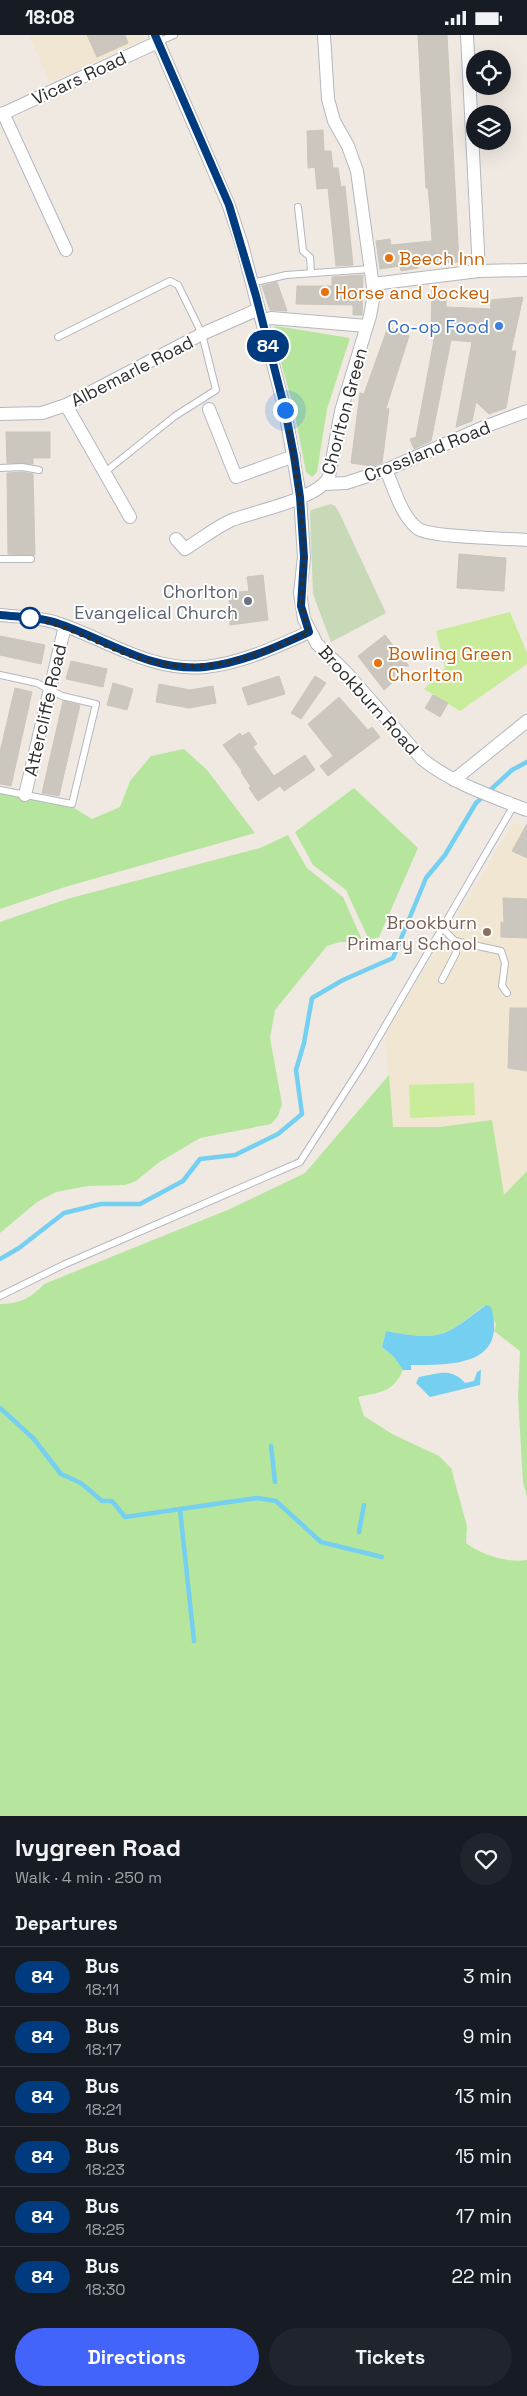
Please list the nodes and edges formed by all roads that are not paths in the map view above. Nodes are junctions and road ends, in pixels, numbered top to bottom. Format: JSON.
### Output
{"nodes":[{"id":1,"x":174,"y":35,"type":"edge"},
{"id":2,"x":324,"y":35,"type":"edge"},
{"id":3,"x":467,"y":35,"type":"edge"},
{"id":4,"x":157,"y":38,"type":"edge"},
{"id":5,"x":2,"y":114,"type":"edge"},
{"id":6,"x":298,"y":207,"type":"dead end"},
{"id":7,"x":66,"y":250,"type":"dead end"},
{"id":8,"x":371,"y":269,"type":"junction"},
{"id":9,"x":527,"y":270,"type":"edge"},
{"id":10,"x":479,"y":271,"type":"junction"},
{"id":11,"x":311,"y":273,"type":"junction"},
{"id":12,"x":252,"y":283,"type":"junction"},
{"id":13,"x":373,"y":284,"type":"junction"},
{"id":14,"x":260,"y":315,"type":"junction"},
{"id":15,"x":367,"y":326,"type":"junction"},
{"id":16,"x":202,"y":334,"type":"junction"},
{"id":17,"x":58,"y":337,"type":"dead end"},
{"id":18,"x":66,"y":405,"type":"junction"},
{"id":19,"x":209,"y":409,"type":"dead end"},
{"id":20,"x":527,"y":411,"type":"edge"},
{"id":21,"x":0,"y":414,"type":"edge"},
{"id":22,"x":294,"y":456,"type":"junction"},
{"id":23,"x":0,"y":468,"type":"edge"},
{"id":24,"x":39,"y":469,"type":"dead end"},
{"id":25,"x":386,"y":470,"type":"junction"},
{"id":26,"x":105,"y":472,"type":"junction"},
{"id":27,"x":325,"y":485,"type":"junction"},
{"id":28,"x":300,"y":497,"type":"junction"},
{"id":29,"x":130,"y":517,"type":"dead end"},
{"id":30,"x":176,"y":539,"type":"dead end"},
{"id":31,"x":527,"y":540,"type":"edge"},
{"id":32,"x":0,"y":559,"type":"edge"},
{"id":33,"x":31,"y":559,"type":"dead end"},
{"id":34,"x":0,"y":615,"type":"edge"},
{"id":35,"x":65,"y":626,"type":"junction"},
{"id":36,"x":309,"y":632,"type":"junction"},
{"id":37,"x":0,"y":676,"type":"edge"},
{"id":38,"x":50,"y":690,"type":"junction"},
{"id":39,"x":527,"y":721,"type":"edge"},
{"id":40,"x":454,"y":780,"type":"junction"},
{"id":41,"x":0,"y":790,"type":"edge"},
{"id":42,"x":25,"y":795,"type":"junction"},
{"id":43,"x":509,"y":803,"type":"junction"},
{"id":44,"x":527,"y":810,"type":"edge"},
{"id":45,"x":443,"y":929,"type":"junction"},
{"id":46,"x":455,"y":941,"type":"junction"},
{"id":47,"x":442,"y":980,"type":"dead end"},
{"id":48,"x":507,"y":993,"type":"dead end"},
{"id":49,"x":0,"y":1296,"type":"edge"}],
"edges":[{"from":1,"to":4,"type":"lane"},
{"from":2,"to":8,"type":"street"},
{"from":3,"to":10,"type":"street"},
{"from":4,"to":5,"type":"street","name":"Vicars Road"},
{"from":4,"to":12,"type":"street","name":"Brookburn Road"},
{"from":5,"to":7,"type":"street"},
{"from":6,"to":11,"type":"lane"},
{"from":8,"to":11,"type":"lane"},
{"from":8,"to":13,"type":"street"},
{"from":9,"to":10,"type":"street"},
{"from":10,"to":13,"type":"street"},
{"from":11,"to":12,"type":"lane"},
{"from":12,"to":14,"type":"street","name":"Brookburn Road"},
{"from":13,"to":15,"type":"street"},
{"from":14,"to":15,"type":"street","name":"Chorlton Green"},
{"from":14,"to":16,"type":"street","name":"Albemarle Road"},
{"from":14,"to":22,"type":"street","name":"Brookburn Road"},
{"from":15,"to":27,"type":"street","name":"Chorlton Green"},
{"from":16,"to":17,"type":"lane"},
{"from":16,"to":18,"type":"street","name":"Albemarle Road"},
{"from":16,"to":26,"type":"lane"},
{"from":18,"to":21,"type":"street","name":"Albemarle Road"},
{"from":18,"to":26,"type":"street"},
{"from":19,"to":22,"type":"street"},
{"from":20,"to":25,"type":"street","name":"Crossland Road"},
{"from":22,"to":28,"type":"street","name":"Brookburn Road"},
{"from":23,"to":24,"type":"lane"},
{"from":25,"to":27,"type":"street","name":"Crossland Road"},
{"from":25,"to":31,"type":"street"},
{"from":26,"to":29,"type":"street"},
{"from":27,"to":28,"type":"street","name":"Chorlton Green"},
{"from":28,"to":30,"type":"street","name":"Chorlton Green"},
{"from":28,"to":36,"type":"street","name":"Brookburn Road"},
{"from":32,"to":33,"type":"lane"},
{"from":34,"to":35,"type":"street"},
{"from":35,"to":36,"type":"street"},
{"from":35,"to":38,"type":"street","name":"Attercliffe Road"},
{"from":36,"to":40,"type":"street","name":"Brookburn Road"},
{"from":37,"to":38,"type":"lane"},
{"from":38,"to":42,"type":"street","name":"Attercliffe Road"},
{"from":38,"to":42,"type":"lane"},
{"from":39,"to":40,"type":"street"},
{"from":40,"to":43,"type":"street","name":"Brookburn Road"},
{"from":41,"to":42,"type":"lane"},
{"from":43,"to":44,"type":"street","name":"Brookburn Road"},
{"from":43,"to":45,"type":"lane"},
{"from":45,"to":46,"type":"lane"},
{"from":45,"to":49,"type":"lane"},
{"from":46,"to":47,"type":"lane"},
{"from":46,"to":48,"type":"lane"}]}
